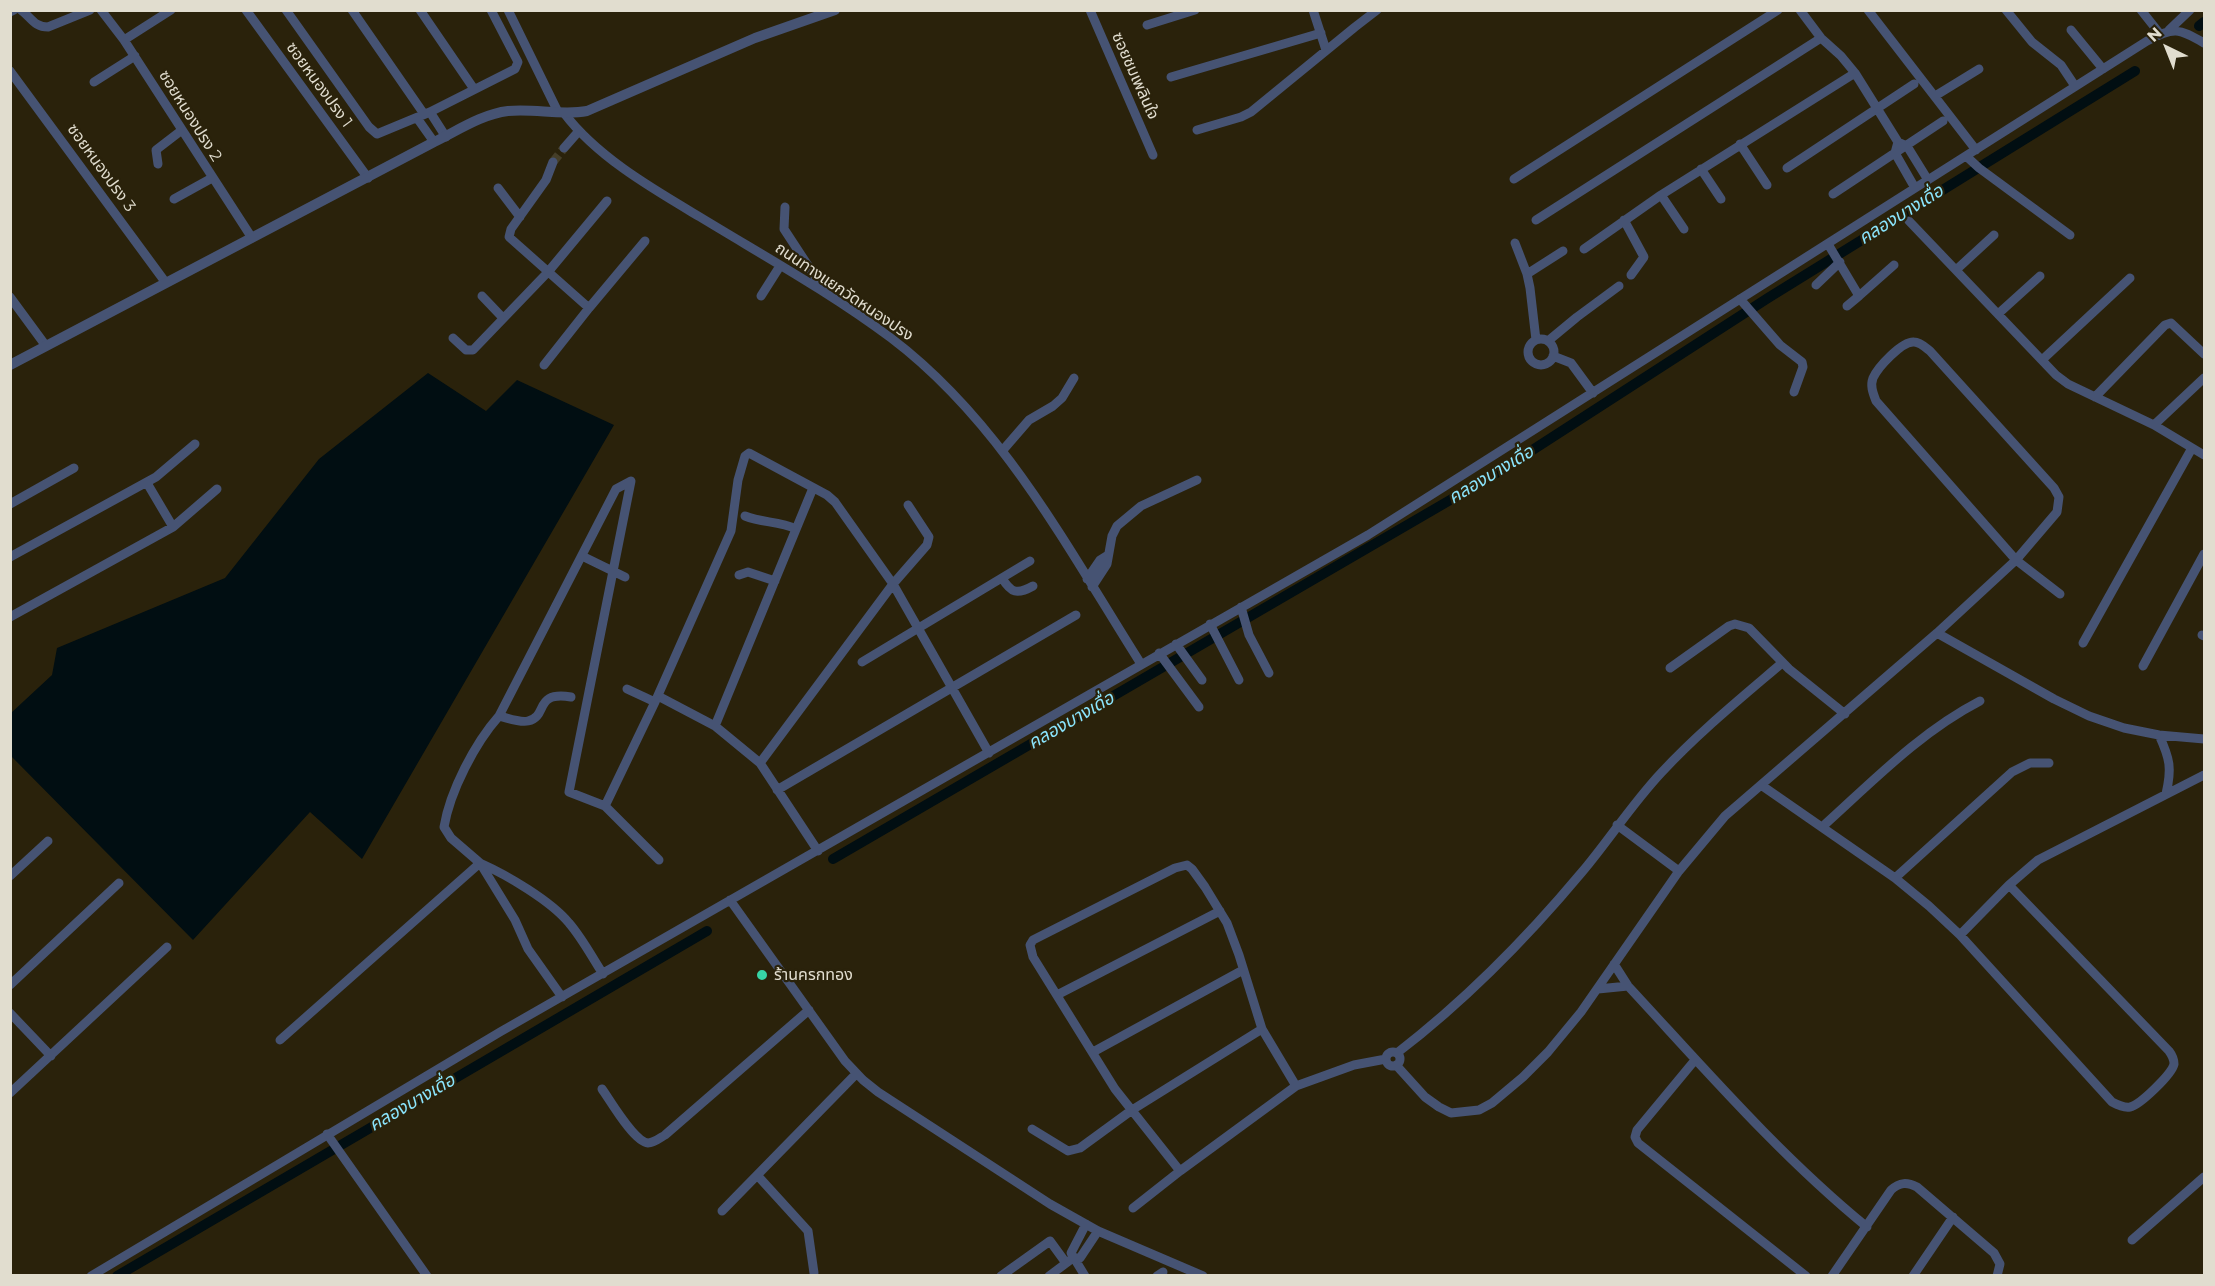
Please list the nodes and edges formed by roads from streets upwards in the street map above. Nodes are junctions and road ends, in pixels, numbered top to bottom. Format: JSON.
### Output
{"nodes":[{"id":1,"x":21,"y":10,"type":"edge"},
{"id":2,"x":90,"y":10,"type":"edge"},
{"id":3,"x":101,"y":10,"type":"edge"},
{"id":4,"x":171,"y":10,"type":"edge"},
{"id":5,"x":246,"y":10,"type":"edge"},
{"id":6,"x":352,"y":10,"type":"edge"},
{"id":7,"x":420,"y":10,"type":"edge"},
{"id":8,"x":491,"y":10,"type":"edge"},
{"id":9,"x":508,"y":10,"type":"edge"},
{"id":10,"x":835,"y":10,"type":"edge"},
{"id":11,"x":1090,"y":10,"type":"edge"},
{"id":12,"x":1195,"y":10,"type":"edge"},
{"id":13,"x":1313,"y":10,"type":"edge"},
{"id":14,"x":1377,"y":10,"type":"edge"},
{"id":15,"x":1778,"y":10,"type":"edge"},
{"id":16,"x":1868,"y":10,"type":"edge"},
{"id":17,"x":2006,"y":10,"type":"edge"},
{"id":18,"x":2141,"y":10,"type":"edge"},
{"id":19,"x":2190,"y":10,"type":"edge"},
{"id":20,"x":1802,"y":11,"type":"edge"},
{"id":21,"x":291,"y":12,"type":"edge"},
{"id":22,"x":1147,"y":25,"type":"dead end"},
{"id":23,"x":2071,"y":30,"type":"dead end"},
{"id":24,"x":2164,"y":32,"type":"junction"},
{"id":25,"x":1321,"y":33,"type":"junction"},
{"id":26,"x":1821,"y":38,"type":"junction"},
{"id":27,"x":124,"y":40,"type":"junction"},
{"id":28,"x":2205,"y":43,"type":"edge"},
{"id":29,"x":1326,"y":50,"type":"junction"},
{"id":30,"x":135,"y":56,"type":"junction"},
{"id":31,"x":1979,"y":69,"type":"dead end"},
{"id":32,"x":2103,"y":69,"type":"junction"},
{"id":33,"x":10,"y":71,"type":"edge"},
{"id":34,"x":1855,"y":73,"type":"junction"},
{"id":35,"x":1171,"y":77,"type":"dead end"},
{"id":36,"x":94,"y":82,"type":"dead end"},
{"id":37,"x":1914,"y":84,"type":"dead end"},
{"id":38,"x":2075,"y":87,"type":"junction"},
{"id":39,"x":474,"y":89,"type":"junction"},
{"id":40,"x":1935,"y":96,"type":"junction"},
{"id":41,"x":1877,"y":109,"type":"junction"},
{"id":42,"x":561,"y":113,"type":"junction"},
{"id":43,"x":424,"y":115,"type":"junction"},
{"id":44,"x":1943,"y":121,"type":"dead end"},
{"id":45,"x":182,"y":130,"type":"junction"},
{"id":46,"x":1197,"y":130,"type":"dead end"},
{"id":47,"x":575,"y":134,"type":"junction"},
{"id":48,"x":446,"y":137,"type":"junction"},
{"id":49,"x":434,"y":142,"type":"junction"},
{"id":50,"x":1740,"y":144,"type":"junction"},
{"id":51,"x":1902,"y":144,"type":"junction"},
{"id":52,"x":565,"y":148,"type":"tunnel mouth"},
{"id":53,"x":1976,"y":150,"type":"junction"},
{"id":54,"x":1895,"y":153,"type":"junction"},
{"id":55,"x":1153,"y":154,"type":"dead end"},
{"id":56,"x":1969,"y":158,"type":"junction"},
{"id":57,"x":553,"y":162,"type":"tunnel mouth"},
{"id":58,"x":158,"y":165,"type":"dead end"},
{"id":59,"x":1787,"y":168,"type":"dead end"},
{"id":60,"x":1701,"y":169,"type":"junction"},
{"id":61,"x":212,"y":178,"type":"junction"},
{"id":62,"x":368,"y":178,"type":"junction"},
{"id":63,"x":1514,"y":179,"type":"dead end"},
{"id":64,"x":1928,"y":180,"type":"junction"},
{"id":65,"x":1767,"y":185,"type":"dead end"},
{"id":66,"x":498,"y":188,"type":"dead end"},
{"id":67,"x":1915,"y":188,"type":"junction"},
{"id":68,"x":1833,"y":194,"type":"dead end"},
{"id":69,"x":1661,"y":195,"type":"junction"},
{"id":70,"x":174,"y":199,"type":"dead end"},
{"id":71,"x":1721,"y":199,"type":"dead end"},
{"id":72,"x":607,"y":201,"type":"dead end"},
{"id":73,"x":785,"y":207,"type":"dead end"},
{"id":74,"x":520,"y":217,"type":"junction"},
{"id":75,"x":1536,"y":220,"type":"dead end"},
{"id":76,"x":1624,"y":220,"type":"junction"},
{"id":77,"x":1909,"y":221,"type":"dead end"},
{"id":78,"x":1684,"y":229,"type":"dead end"},
{"id":79,"x":1994,"y":235,"type":"dead end"},
{"id":80,"x":2070,"y":235,"type":"dead end"},
{"id":81,"x":252,"y":238,"type":"junction"},
{"id":82,"x":645,"y":241,"type":"dead end"},
{"id":83,"x":1515,"y":243,"type":"dead end"},
{"id":84,"x":1584,"y":249,"type":"dead end"},
{"id":85,"x":1563,"y":251,"type":"dead end"},
{"id":86,"x":1834,"y":253,"type":"junction"},
{"id":87,"x":1894,"y":265,"type":"dead end"},
{"id":88,"x":778,"y":269,"type":"junction"},
{"id":89,"x":1956,"y":270,"type":"junction"},
{"id":90,"x":548,"y":272,"type":"junction"},
{"id":91,"x":1527,"y":274,"type":"junction"},
{"id":92,"x":1631,"y":275,"type":"dead end"},
{"id":93,"x":2040,"y":276,"type":"dead end"},
{"id":94,"x":2130,"y":278,"type":"dead end"},
{"id":95,"x":166,"y":283,"type":"junction"},
{"id":96,"x":1816,"y":285,"type":"dead end"},
{"id":97,"x":1619,"y":286,"type":"dead end"},
{"id":98,"x":827,"y":295,"type":"junction"},
{"id":99,"x":482,"y":296,"type":"dead end"},
{"id":100,"x":761,"y":296,"type":"dead end"},
{"id":101,"x":1859,"y":296,"type":"junction"},
{"id":102,"x":10,"y":297,"type":"edge"},
{"id":103,"x":1746,"y":306,"type":"junction"},
{"id":104,"x":1847,"y":306,"type":"dead end"},
{"id":105,"x":589,"y":308,"type":"junction"},
{"id":106,"x":1998,"y":314,"type":"junction"},
{"id":107,"x":503,"y":318,"type":"junction"},
{"id":108,"x":453,"y":338,"type":"dead end"},
{"id":109,"x":1536,"y":340,"type":"junction"},
{"id":110,"x":1548,"y":341,"type":"junction"},
{"id":111,"x":46,"y":346,"type":"junction"},
{"id":112,"x":2205,"y":354,"type":"edge"},
{"id":113,"x":1553,"y":356,"type":"junction"},
{"id":114,"x":2042,"y":360,"type":"junction"},
{"id":115,"x":10,"y":365,"type":"edge"},
{"id":116,"x":544,"y":365,"type":"dead end"},
{"id":117,"x":1074,"y":378,"type":"dead end"},
{"id":118,"x":2205,"y":378,"type":"edge"},
{"id":119,"x":1794,"y":392,"type":"dead end"},
{"id":120,"x":1593,"y":393,"type":"junction"},
{"id":121,"x":2095,"y":397,"type":"junction"},
{"id":122,"x":2154,"y":425,"type":"junction"},
{"id":123,"x":195,"y":444,"type":"dead end"},
{"id":124,"x":2192,"y":448,"type":"junction"},
{"id":125,"x":1003,"y":450,"type":"junction"},
{"id":126,"x":2205,"y":455,"type":"edge"},
{"id":127,"x":74,"y":468,"type":"dead end"},
{"id":128,"x":1197,"y":480,"type":"dead end"},
{"id":129,"x":147,"y":483,"type":"junction"},
{"id":130,"x":813,"y":488,"type":"junction"},
{"id":131,"x":218,"y":489,"type":"dead end"},
{"id":132,"x":10,"y":504,"type":"edge"},
{"id":133,"x":908,"y":505,"type":"dead end"},
{"id":134,"x":745,"y":516,"type":"dead end"},
{"id":135,"x":172,"y":527,"type":"junction"},
{"id":136,"x":796,"y":529,"type":"junction"},
{"id":137,"x":2205,"y":554,"type":"edge"},
{"id":138,"x":582,"y":556,"type":"junction"},
{"id":139,"x":10,"y":557,"type":"edge"},
{"id":140,"x":2016,"y":560,"type":"junction"},
{"id":141,"x":1030,"y":561,"type":"dead end"},
{"id":142,"x":613,"y":571,"type":"junction"},
{"id":143,"x":739,"y":575,"type":"dead end"},
{"id":144,"x":625,"y":576,"type":"dead end"},
{"id":145,"x":1002,"y":578,"type":"junction"},
{"id":146,"x":775,"y":581,"type":"junction"},
{"id":147,"x":1090,"y":583,"type":"junction"},
{"id":148,"x":893,"y":584,"type":"junction"},
{"id":149,"x":1033,"y":586,"type":"dead end"},
{"id":150,"x":2060,"y":594,"type":"dead end"},
{"id":151,"x":1243,"y":614,"type":"junction"},
{"id":152,"x":1077,"y":615,"type":"dead end"},
{"id":153,"x":10,"y":617,"type":"edge"},
{"id":154,"x":918,"y":628,"type":"junction"},
{"id":155,"x":1214,"y":631,"type":"junction"},
{"id":156,"x":1937,"y":633,"type":"junction"},
{"id":157,"x":2083,"y":644,"type":"dead end"},
{"id":158,"x":1180,"y":649,"type":"junction"},
{"id":159,"x":1164,"y":660,"type":"junction"},
{"id":160,"x":861,"y":662,"type":"dead end"},
{"id":161,"x":1782,"y":663,"type":"junction"},
{"id":162,"x":1141,"y":664,"type":"junction"},
{"id":163,"x":2143,"y":666,"type":"dead end"},
{"id":164,"x":1670,"y":668,"type":"dead end"},
{"id":165,"x":1269,"y":673,"type":"dead end"},
{"id":166,"x":1202,"y":680,"type":"dead end"},
{"id":167,"x":1239,"y":680,"type":"dead end"},
{"id":168,"x":951,"y":687,"type":"junction"},
{"id":169,"x":627,"y":689,"type":"dead end"},
{"id":170,"x":571,"y":697,"type":"dead end"},
{"id":171,"x":656,"y":699,"type":"junction"},
{"id":172,"x":1980,"y":701,"type":"dead end"},
{"id":173,"x":1199,"y":707,"type":"dead end"},
{"id":174,"x":1845,"y":714,"type":"junction"},
{"id":175,"x":499,"y":716,"type":"junction"},
{"id":176,"x":716,"y":726,"type":"junction"},
{"id":177,"x":2159,"y":735,"type":"junction"},
{"id":178,"x":2205,"y":739,"type":"edge"},
{"id":179,"x":989,"y":753,"type":"junction"},
{"id":180,"x":760,"y":763,"type":"junction"},
{"id":181,"x":2049,"y":763,"type":"dead end"},
{"id":182,"x":2205,"y":775,"type":"edge"},
{"id":183,"x":1761,"y":786,"type":"junction"},
{"id":184,"x":777,"y":790,"type":"junction"},
{"id":185,"x":2166,"y":794,"type":"junction"},
{"id":186,"x":605,"y":806,"type":"junction"},
{"id":187,"x":1617,"y":825,"type":"junction"},
{"id":188,"x":1822,"y":827,"type":"junction"},
{"id":189,"x":48,"y":841,"type":"dead end"},
{"id":190,"x":818,"y":851,"type":"junction"},
{"id":191,"x":659,"y":860,"type":"dead end"},
{"id":192,"x":480,"y":863,"type":"junction"},
{"id":193,"x":1679,"y":871,"type":"junction"},
{"id":194,"x":10,"y":876,"type":"edge"},
{"id":195,"x":1895,"y":878,"type":"junction"},
{"id":196,"x":119,"y":883,"type":"dead end"},
{"id":197,"x":2009,"y":885,"type":"junction"},
{"id":198,"x":730,"y":900,"type":"junction"},
{"id":199,"x":1220,"y":911,"type":"junction"},
{"id":200,"x":1960,"y":934,"type":"junction"},
{"id":201,"x":167,"y":947,"type":"dead end"},
{"id":202,"x":1614,"y":964,"type":"junction"},
{"id":203,"x":1243,"y":970,"type":"junction"},
{"id":204,"x":603,"y":974,"type":"junction"},
{"id":205,"x":10,"y":985,"type":"edge"},
{"id":206,"x":1628,"y":986,"type":"junction"},
{"id":207,"x":1598,"y":989,"type":"junction"},
{"id":208,"x":1057,"y":995,"type":"junction"},
{"id":209,"x":562,"y":997,"type":"junction"},
{"id":210,"x":809,"y":1010,"type":"junction"},
{"id":211,"x":10,"y":1013,"type":"edge"},
{"id":212,"x":1262,"y":1029,"type":"junction"},
{"id":213,"x":280,"y":1040,"type":"dead end"},
{"id":214,"x":1093,"y":1052,"type":"junction"},
{"id":215,"x":1397,"y":1053,"type":"junction"},
{"id":216,"x":51,"y":1056,"type":"junction"},
{"id":217,"x":1386,"y":1059,"type":"junction"},
{"id":218,"x":1695,"y":1060,"type":"junction"},
{"id":219,"x":1396,"y":1065,"type":"junction"},
{"id":220,"x":856,"y":1074,"type":"junction"},
{"id":221,"x":1296,"y":1086,"type":"junction"},
{"id":222,"x":602,"y":1089,"type":"dead end"},
{"id":223,"x":10,"y":1094,"type":"edge"},
{"id":224,"x":1132,"y":1110,"type":"junction"},
{"id":225,"x":1032,"y":1129,"type":"dead end"},
{"id":226,"x":327,"y":1134,"type":"junction"},
{"id":227,"x":1180,"y":1171,"type":"junction"},
{"id":228,"x":757,"y":1175,"type":"junction"},
{"id":229,"x":2205,"y":1178,"type":"edge"},
{"id":230,"x":1133,"y":1208,"type":"dead end"},
{"id":231,"x":722,"y":1211,"type":"dead end"},
{"id":232,"x":1953,"y":1217,"type":"junction"},
{"id":233,"x":1086,"y":1224,"type":"junction"},
{"id":234,"x":1867,"y":1227,"type":"junction"},
{"id":235,"x":1098,"y":1230,"type":"junction"},
{"id":236,"x":2132,"y":1240,"type":"dead end"},
{"id":237,"x":1069,"y":1261,"type":"junction"},
{"id":238,"x":814,"y":1273,"type":"dead end"},
{"id":239,"x":91,"y":1275,"type":"edge"},
{"id":240,"x":428,"y":1275,"type":"edge"},
{"id":241,"x":1001,"y":1275,"type":"edge"},
{"id":242,"x":1049,"y":1275,"type":"edge"},
{"id":243,"x":1085,"y":1275,"type":"edge"},
{"id":244,"x":1203,"y":1275,"type":"edge"},
{"id":245,"x":1806,"y":1275,"type":"edge"},
{"id":246,"x":1832,"y":1275,"type":"edge"},
{"id":247,"x":1913,"y":1275,"type":"edge"},
{"id":248,"x":1997,"y":1275,"type":"edge"}],
"edges":[{"from":1,"to":2,"type":"street"},
{"from":3,"to":27,"type":"street","name":"ซอยหนองปรง 2"},
{"from":4,"to":27,"type":"street"},
{"from":5,"to":62,"type":"street","name":"ซอยหนองปรง 1"},
{"from":6,"to":43,"type":"street"},
{"from":7,"to":39,"type":"street"},
{"from":8,"to":39,"type":"street"},
{"from":9,"to":42,"type":"street","name":"ถนนทางแยกวัดหนองปรง"},
{"from":10,"to":42,"type":"street"},
{"from":11,"to":55,"type":"street","name":"ซอยชมเพลินใจ"},
{"from":12,"to":22,"type":"street"},
{"from":13,"to":25,"type":"street"},
{"from":14,"to":29,"type":"street"},
{"from":15,"to":63,"type":"street"},
{"from":16,"to":40,"type":"street"},
{"from":17,"to":38,"type":"street"},
{"from":18,"to":24,"type":"street"},
{"from":19,"to":24,"type":"street"},
{"from":20,"to":26,"type":"street"},
{"from":21,"to":43,"type":"street"},
{"from":23,"to":32,"type":"street"},
{"from":24,"to":28,"type":"street"},
{"from":24,"to":32,"type":"street"},
{"from":25,"to":29,"type":"street"},
{"from":25,"to":35,"type":"street"},
{"from":26,"to":34,"type":"street"},
{"from":26,"to":75,"type":"street"},
{"from":27,"to":30,"type":"street","name":"ซอยหนองปรง 2"},
{"from":29,"to":46,"type":"street"},
{"from":30,"to":36,"type":"street"},
{"from":30,"to":45,"type":"street","name":"ซอยหนองปรง 2"},
{"from":31,"to":40,"type":"street"},
{"from":32,"to":38,"type":"street"},
{"from":33,"to":95,"type":"street","name":"ซอยหนองปรง 3"},
{"from":34,"to":41,"type":"street"},
{"from":34,"to":50,"type":"street"},
{"from":37,"to":41,"type":"street"},
{"from":38,"to":53,"type":"street"},
{"from":39,"to":43,"type":"street"},
{"from":40,"to":53,"type":"street"},
{"from":41,"to":51,"type":"street"},
{"from":41,"to":59,"type":"street"},
{"from":42,"to":47,"type":"street","name":"ถนนทางแยกวัดหนองปรง"},
{"from":42,"to":48,"type":"street"},
{"from":43,"to":48,"type":"street"},
{"from":43,"to":49,"type":"street"},
{"from":44,"to":51,"type":"street"},
{"from":45,"to":58,"type":"street"},
{"from":45,"to":61,"type":"street","name":"ซอยหนองปรง 2"},
{"from":47,"to":52,"type":"street"},
{"from":47,"to":88,"type":"street","name":"ถนนทางแยกวัดหนองปรง"},
{"from":48,"to":49,"type":"street"},
{"from":49,"to":62,"type":"street"},
{"from":50,"to":60,"type":"street"},
{"from":50,"to":65,"type":"street"},
{"from":51,"to":54,"type":"street"},
{"from":51,"to":64,"type":"street"},
{"from":53,"to":56,"type":"street"},
{"from":54,"to":67,"type":"street"},
{"from":54,"to":68,"type":"street"},
{"from":56,"to":64,"type":"street"},
{"from":56,"to":80,"type":"street"},
{"from":57,"to":74,"type":"street"},
{"from":60,"to":69,"type":"street"},
{"from":60,"to":71,"type":"street"},
{"from":61,"to":70,"type":"street"},
{"from":61,"to":81,"type":"street","name":"ซอยหนองปรง 2"},
{"from":62,"to":81,"type":"street"},
{"from":64,"to":67,"type":"street"},
{"from":66,"to":74,"type":"street"},
{"from":67,"to":86,"type":"street"},
{"from":69,"to":76,"type":"street"},
{"from":69,"to":78,"type":"street"},
{"from":72,"to":90,"type":"street"},
{"from":73,"to":98,"type":"street"},
{"from":74,"to":90,"type":"street"},
{"from":76,"to":84,"type":"street"},
{"from":76,"to":92,"type":"street"},
{"from":77,"to":89,"type":"street"},
{"from":79,"to":89,"type":"street"},
{"from":81,"to":95,"type":"street"},
{"from":82,"to":105,"type":"street"},
{"from":83,"to":91,"type":"street"},
{"from":85,"to":91,"type":"street"},
{"from":86,"to":96,"type":"street"},
{"from":86,"to":101,"type":"street"},
{"from":86,"to":103,"type":"street"},
{"from":87,"to":101,"type":"street"},
{"from":88,"to":98,"type":"street","name":"ถนนทางแยกวัดหนองปรง"},
{"from":88,"to":100,"type":"street"},
{"from":89,"to":106,"type":"street"},
{"from":90,"to":105,"type":"street"},
{"from":90,"to":107,"type":"street"},
{"from":91,"to":109,"type":"street"},
{"from":93,"to":106,"type":"street"},
{"from":94,"to":114,"type":"street"},
{"from":95,"to":111,"type":"street"},
{"from":97,"to":110,"type":"street"},
{"from":98,"to":125,"type":"street","name":"ถนนทางแยกวัดหนองปรง"},
{"from":99,"to":107,"type":"street"},
{"from":101,"to":104,"type":"street"},
{"from":102,"to":111,"type":"street"},
{"from":103,"to":119,"type":"street"},
{"from":103,"to":120,"type":"street"},
{"from":105,"to":116,"type":"street"},
{"from":106,"to":114,"type":"street"},
{"from":107,"to":108,"type":"street"},
{"from":109,"to":110,"type":"street"},
{"from":109,"to":113,"type":"street"},
{"from":110,"to":113,"type":"street"},
{"from":111,"to":115,"type":"street"},
{"from":112,"to":121,"type":"street"},
{"from":113,"to":120,"type":"street"},
{"from":114,"to":121,"type":"street"},
{"from":117,"to":125,"type":"street"},
{"from":118,"to":122,"type":"street"},
{"from":120,"to":151,"type":"street"},
{"from":121,"to":122,"type":"street"},
{"from":122,"to":124,"type":"street"},
{"from":123,"to":129,"type":"street"},
{"from":124,"to":126,"type":"street"},
{"from":124,"to":157,"type":"street"},
{"from":125,"to":147,"type":"street","name":"ถนนทางแยกวัดหนองปรง"},
{"from":127,"to":132,"type":"street"},
{"from":128,"to":147,"type":"street"},
{"from":129,"to":135,"type":"street"},
{"from":129,"to":139,"type":"street"},
{"from":130,"to":136,"type":"street"},
{"from":130,"to":148,"type":"street"},
{"from":130,"to":171,"type":"street"},
{"from":131,"to":135,"type":"street"},
{"from":133,"to":148,"type":"street"},
{"from":134,"to":136,"type":"street"},
{"from":135,"to":153,"type":"street"},
{"from":136,"to":146,"type":"street"},
{"from":137,"to":163,"type":"street"},
{"from":138,"to":142,"type":"street"},
{"from":138,"to":142,"type":"street"},
{"from":138,"to":175,"type":"street"},
{"from":140,"to":140,"type":"street"},
{"from":140,"to":150,"type":"street"},
{"from":140,"to":156,"type":"street"},
{"from":141,"to":145,"type":"street"},
{"from":142,"to":144,"type":"street"},
{"from":142,"to":186,"type":"street"},
{"from":143,"to":146,"type":"street"},
{"from":145,"to":149,"type":"street"},
{"from":145,"to":154,"type":"street"},
{"from":146,"to":176,"type":"street"},
{"from":147,"to":162,"type":"street","name":"ถนนทางแยกวัดหนองปรง"},
{"from":148,"to":154,"type":"street"},
{"from":148,"to":180,"type":"street"},
{"from":151,"to":155,"type":"street"},
{"from":151,"to":165,"type":"street"},
{"from":152,"to":168,"type":"street"},
{"from":154,"to":160,"type":"street"},
{"from":154,"to":168,"type":"street"},
{"from":155,"to":158,"type":"street"},
{"from":155,"to":167,"type":"street"},
{"from":156,"to":174,"type":"street"},
{"from":156,"to":177,"type":"street"},
{"from":158,"to":159,"type":"street"},
{"from":158,"to":166,"type":"street"},
{"from":159,"to":162,"type":"street"},
{"from":159,"to":173,"type":"street"},
{"from":161,"to":164,"type":"street"},
{"from":161,"to":174,"type":"street"},
{"from":161,"to":187,"type":"street"},
{"from":162,"to":179,"type":"street"},
{"from":168,"to":179,"type":"street"},
{"from":168,"to":184,"type":"street"},
{"from":169,"to":171,"type":"street"},
{"from":170,"to":175,"type":"street"},
{"from":171,"to":176,"type":"street"},
{"from":171,"to":186,"type":"street"},
{"from":172,"to":188,"type":"street"},
{"from":174,"to":183,"type":"street"},
{"from":175,"to":192,"type":"street"},
{"from":176,"to":180,"type":"street"},
{"from":177,"to":178,"type":"street"},
{"from":177,"to":185,"type":"street"},
{"from":179,"to":190,"type":"street"},
{"from":180,"to":184,"type":"street"},
{"from":181,"to":195,"type":"street"},
{"from":182,"to":185,"type":"street"},
{"from":183,"to":188,"type":"street"},
{"from":183,"to":193,"type":"street"},
{"from":184,"to":190,"type":"street"},
{"from":185,"to":197,"type":"street"},
{"from":186,"to":191,"type":"street"},
{"from":187,"to":193,"type":"street"},
{"from":187,"to":215,"type":"street"},
{"from":188,"to":195,"type":"street"},
{"from":189,"to":194,"type":"street"},
{"from":190,"to":198,"type":"street"},
{"from":192,"to":204,"type":"street"},
{"from":192,"to":209,"type":"street"},
{"from":192,"to":213,"type":"street"},
{"from":193,"to":202,"type":"street"},
{"from":195,"to":200,"type":"street"},
{"from":196,"to":205,"type":"street"},
{"from":197,"to":200,"type":"street"},
{"from":197,"to":200,"type":"street"},
{"from":198,"to":204,"type":"street"},
{"from":198,"to":210,"type":"street"},
{"from":199,"to":203,"type":"street"},
{"from":199,"to":208,"type":"street"},
{"from":199,"to":208,"type":"street"},
{"from":201,"to":216,"type":"street"},
{"from":202,"to":206,"type":"street"},
{"from":202,"to":207,"type":"street"},
{"from":203,"to":212,"type":"street"},
{"from":203,"to":214,"type":"street"},
{"from":204,"to":209,"type":"street"},
{"from":206,"to":207,"type":"street"},
{"from":206,"to":218,"type":"street"},
{"from":207,"to":219,"type":"street"},
{"from":208,"to":214,"type":"street"},
{"from":209,"to":226,"type":"street"},
{"from":210,"to":220,"type":"street"},
{"from":210,"to":222,"type":"street"},
{"from":211,"to":216,"type":"street"},
{"from":212,"to":221,"type":"street"},
{"from":212,"to":224,"type":"street"},
{"from":214,"to":224,"type":"street"},
{"from":215,"to":217,"type":"street"},
{"from":215,"to":219,"type":"street"},
{"from":216,"to":223,"type":"street"},
{"from":217,"to":219,"type":"street"},
{"from":217,"to":221,"type":"street"},
{"from":218,"to":234,"type":"street"},
{"from":218,"to":245,"type":"street"},
{"from":220,"to":228,"type":"street"},
{"from":220,"to":233,"type":"street"},
{"from":221,"to":227,"type":"street"},
{"from":224,"to":225,"type":"street"},
{"from":224,"to":227,"type":"street"},
{"from":226,"to":239,"type":"street"},
{"from":226,"to":240,"type":"street"},
{"from":227,"to":230,"type":"street"},
{"from":228,"to":231,"type":"street"},
{"from":228,"to":238,"type":"street"},
{"from":229,"to":236,"type":"street"},
{"from":232,"to":234,"type":"street"},
{"from":232,"to":247,"type":"street"},
{"from":232,"to":248,"type":"street"},
{"from":233,"to":235,"type":"street"},
{"from":233,"to":237,"type":"street"},
{"from":234,"to":246,"type":"street"},
{"from":235,"to":237,"type":"street"},
{"from":235,"to":244,"type":"street"},
{"from":237,"to":241,"type":"street"},
{"from":237,"to":242,"type":"street"},
{"from":237,"to":243,"type":"street"}]}
